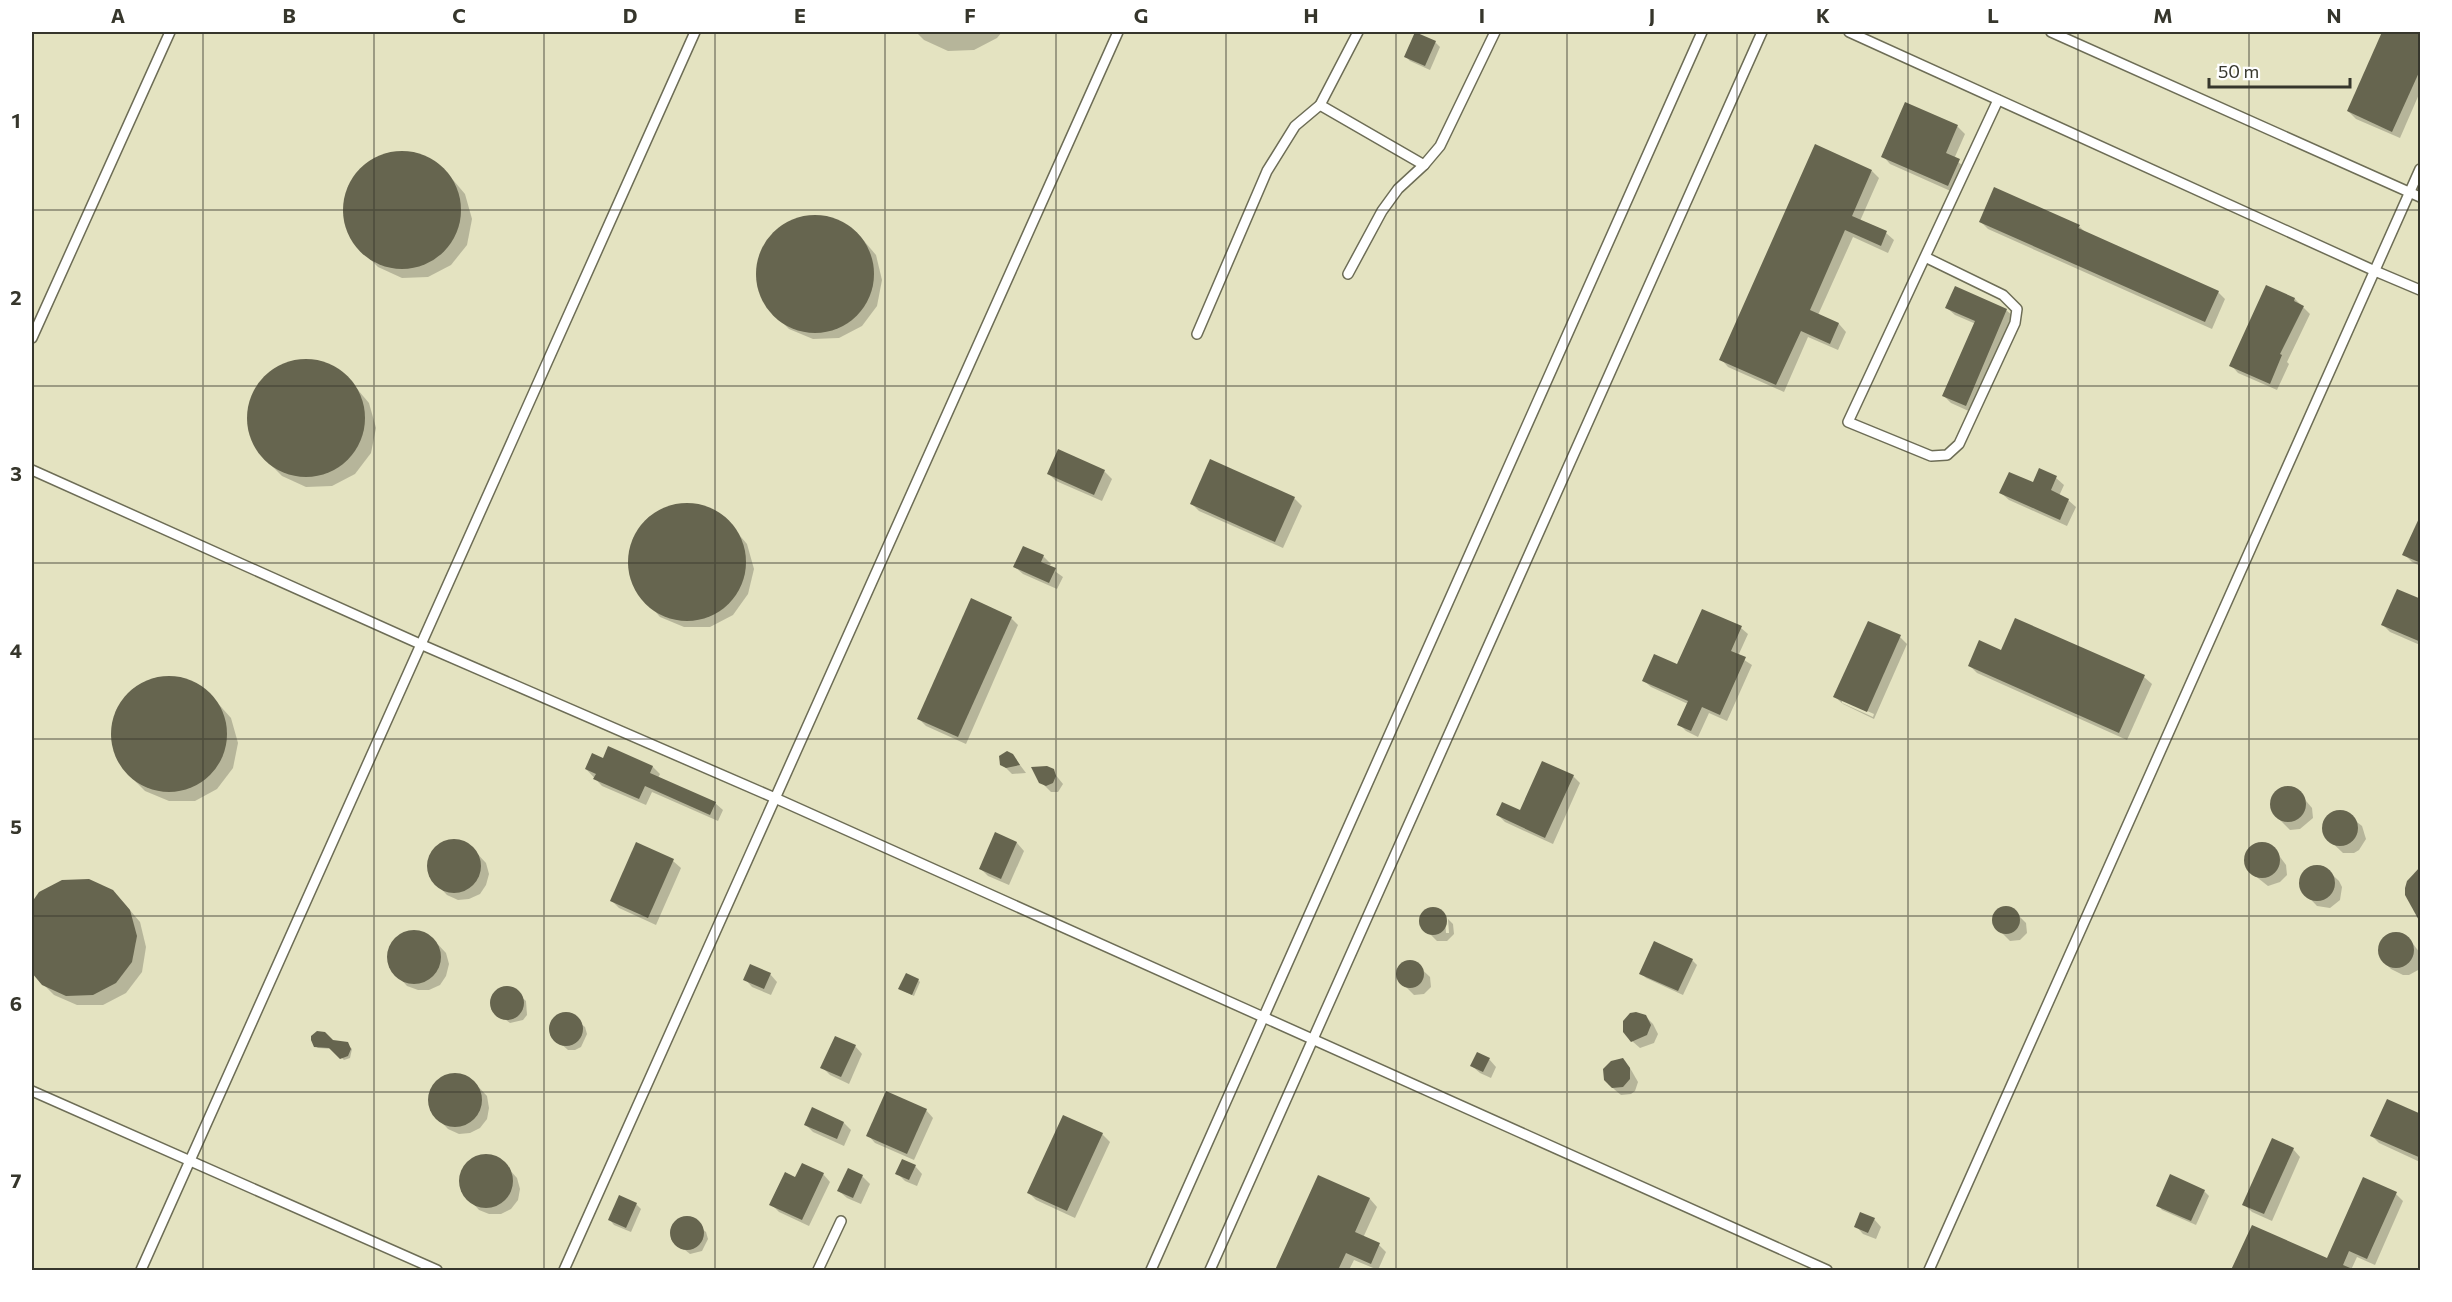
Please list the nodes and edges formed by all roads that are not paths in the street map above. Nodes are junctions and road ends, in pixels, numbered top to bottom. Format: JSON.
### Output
{"nodes":[{"id":1,"x":170,"y":32,"type":"edge"},
{"id":2,"x":695,"y":32,"type":"edge"},
{"id":3,"x":1118,"y":32,"type":"edge"},
{"id":4,"x":1358,"y":32,"type":"edge"},
{"id":5,"x":1495,"y":32,"type":"edge"},
{"id":6,"x":1702,"y":32,"type":"edge"},
{"id":7,"x":1762,"y":32,"type":"edge"},
{"id":8,"x":1849,"y":32,"type":"edge"},
{"id":9,"x":2051,"y":32,"type":"edge"},
{"id":10,"x":1998,"y":100,"type":"junction"},
{"id":11,"x":1320,"y":105,"type":"junction"},
{"id":12,"x":1424,"y":165,"type":"junction"},
{"id":13,"x":2421,"y":169,"type":"edge"},
{"id":14,"x":2410,"y":193,"type":"junction"},
{"id":15,"x":2421,"y":197,"type":"edge"},
{"id":16,"x":1925,"y":257,"type":"junction"},
{"id":17,"x":2375,"y":271,"type":"junction"},
{"id":18,"x":1348,"y":274,"type":"dead end"},
{"id":19,"x":2421,"y":290,"type":"edge"},
{"id":20,"x":1197,"y":334,"type":"dead end"},
{"id":21,"x":32,"y":338,"type":"edge"},
{"id":22,"x":32,"y":470,"type":"edge"},
{"id":23,"x":420,"y":644,"type":"junction"},
{"id":24,"x":775,"y":798,"type":"junction"},
{"id":25,"x":1263,"y":1018,"type":"junction"},
{"id":26,"x":1313,"y":1040,"type":"junction"},
{"id":27,"x":32,"y":1091,"type":"edge"},
{"id":28,"x":189,"y":1159,"type":"junction"},
{"id":29,"x":841,"y":1221,"type":"dead end"},
{"id":30,"x":141,"y":1270,"type":"edge"},
{"id":31,"x":437,"y":1270,"type":"edge"},
{"id":32,"x":564,"y":1270,"type":"edge"},
{"id":33,"x":818,"y":1270,"type":"edge"},
{"id":34,"x":1150,"y":1270,"type":"edge"},
{"id":35,"x":1210,"y":1270,"type":"edge"},
{"id":36,"x":1827,"y":1270,"type":"edge"},
{"id":37,"x":1929,"y":1270,"type":"edge"}],
"edges":[{"from":1,"to":21,"type":"lane"},
{"from":2,"to":23,"type":"lane"},
{"from":3,"to":24,"type":"lane"},
{"from":4,"to":11,"type":"lane"},
{"from":5,"to":12,"type":"lane"},
{"from":6,"to":25,"type":"lane"},
{"from":7,"to":26,"type":"lane"},
{"from":8,"to":10,"type":"lane"},
{"from":9,"to":14,"type":"lane"},
{"from":10,"to":16,"type":"lane"},
{"from":10,"to":17,"type":"lane"},
{"from":11,"to":12,"type":"lane"},
{"from":11,"to":20,"type":"lane"},
{"from":12,"to":18,"type":"lane"},
{"from":13,"to":14,"type":"lane"},
{"from":14,"to":15,"type":"lane"},
{"from":14,"to":17,"type":"lane"},
{"from":16,"to":16,"type":"lane"},
{"from":17,"to":19,"type":"lane"},
{"from":17,"to":37,"type":"lane"},
{"from":22,"to":23,"type":"lane"},
{"from":23,"to":24,"type":"lane"},
{"from":23,"to":28,"type":"lane"},
{"from":24,"to":25,"type":"lane"},
{"from":24,"to":32,"type":"lane"},
{"from":25,"to":26,"type":"lane"},
{"from":25,"to":34,"type":"lane"},
{"from":26,"to":35,"type":"lane"},
{"from":26,"to":36,"type":"lane"},
{"from":27,"to":28,"type":"lane"},
{"from":28,"to":30,"type":"lane"},
{"from":28,"to":31,"type":"lane"},
{"from":29,"to":33,"type":"lane"}]}
